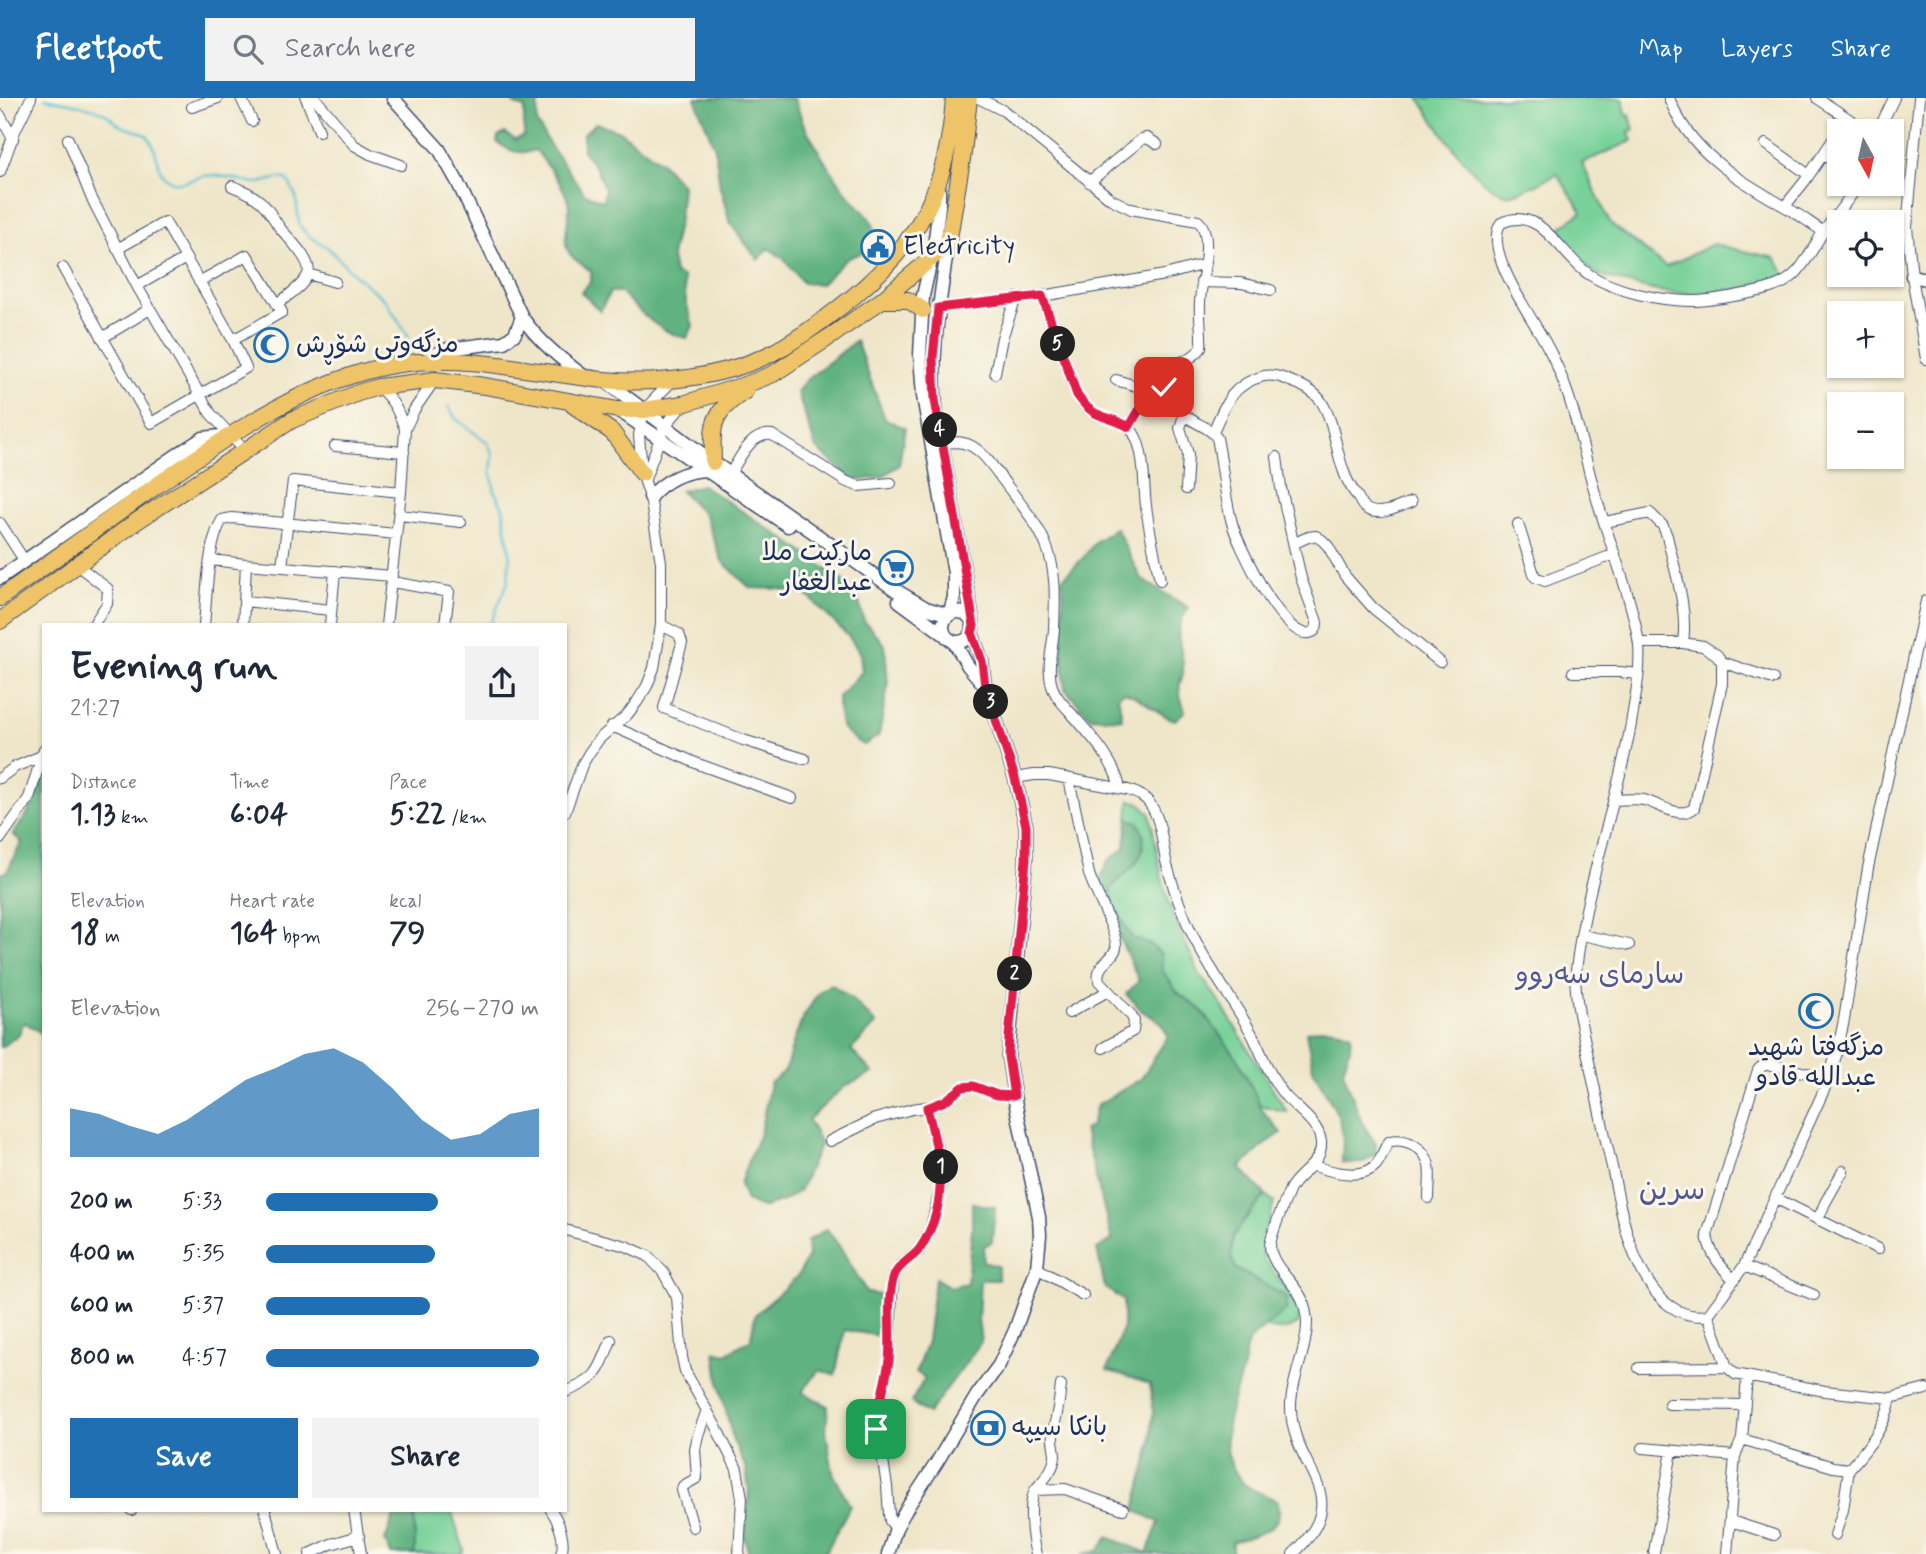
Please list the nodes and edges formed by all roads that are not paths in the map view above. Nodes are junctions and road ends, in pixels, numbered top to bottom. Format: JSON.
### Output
{"nodes":[{"id":1,"x":241,"y":98,"type":"edge"},
{"id":2,"x":306,"y":98,"type":"edge"},
{"id":3,"x":315,"y":98,"type":"edge"},
{"id":4,"x":393,"y":98,"type":"edge"},
{"id":5,"x":954,"y":98,"type":"edge"},
{"id":6,"x":969,"y":98,"type":"edge"},
{"id":7,"x":978,"y":98,"type":"edge"},
{"id":8,"x":1669,"y":98,"type":"edge"},
{"id":9,"x":1817,"y":98,"type":"edge"},
{"id":10,"x":1894,"y":98,"type":"edge"},
{"id":11,"x":1919,"y":98,"type":"edge"},
{"id":12,"x":30,"y":99,"type":"edge"},
{"id":13,"x":211,"y":99,"type":"edge"},
{"id":14,"x":192,"y":107,"type":"dead end"},
{"id":15,"x":0,"y":116,"type":"edge"},
{"id":16,"x":1847,"y":119,"type":"edge"},
{"id":17,"x":1884,"y":119,"type":"edge"},
{"id":18,"x":253,"y":121,"type":"dead end"},
{"id":19,"x":319,"y":131,"type":"dead end"},
{"id":20,"x":13,"y":139,"type":"junction"},
{"id":21,"x":68,"y":139,"type":"dead end"},
{"id":22,"x":1157,"y":144,"type":"dead end"},
{"id":23,"x":1766,"y":144,"type":"dead end"},
{"id":24,"x":1827,"y":149,"type":"edge"},
{"id":25,"x":1823,"y":155,"type":"junction"},
{"id":26,"x":1827,"y":157,"type":"edge"},
{"id":27,"x":401,"y":165,"type":"dead end"},
{"id":28,"x":0,"y":172,"type":"edge"},
{"id":29,"x":1809,"y":174,"type":"junction"},
{"id":30,"x":1089,"y":182,"type":"junction"},
{"id":31,"x":939,"y":183,"type":"junction"},
{"id":32,"x":232,"y":186,"type":"dead end"},
{"id":33,"x":1851,"y":196,"type":"edge"},
{"id":34,"x":1785,"y":206,"type":"junction"},
{"id":35,"x":1824,"y":232,"type":"junction"},
{"id":36,"x":908,"y":243,"type":"junction"},
{"id":37,"x":117,"y":248,"type":"junction"},
{"id":38,"x":938,"y":249,"type":"junction"},
{"id":39,"x":186,"y":258,"type":"junction"},
{"id":40,"x":1205,"y":264,"type":"junction"},
{"id":41,"x":63,"y":268,"type":"dead end"},
{"id":42,"x":308,"y":274,"type":"junction"},
{"id":43,"x":1912,"y":276,"type":"junction"},
{"id":44,"x":1926,"y":279,"type":"edge"},
{"id":45,"x":199,"y":282,"type":"junction"},
{"id":46,"x":335,"y":282,"type":"dead end"},
{"id":47,"x":1201,"y":282,"type":"junction"},
{"id":48,"x":137,"y":286,"type":"junction"},
{"id":49,"x":1271,"y":290,"type":"dead end"},
{"id":50,"x":1042,"y":296,"type":"junction"},
{"id":51,"x":1016,"y":298,"type":"junction"},
{"id":52,"x":882,"y":300,"type":"junction"},
{"id":53,"x":277,"y":305,"type":"junction"},
{"id":54,"x":150,"y":309,"type":"junction"},
{"id":55,"x":930,"y":309,"type":"junction"},
{"id":56,"x":522,"y":317,"type":"junction"},
{"id":57,"x":1924,"y":329,"type":"edge"},
{"id":58,"x":102,"y":338,"type":"junction"},
{"id":59,"x":233,"y":340,"type":"junction"},
{"id":60,"x":1926,"y":359,"type":"edge"},
{"id":61,"x":425,"y":360,"type":"junction"},
{"id":62,"x":995,"y":373,"type":"dead end"},
{"id":63,"x":585,"y":377,"type":"junction"},
{"id":64,"x":674,"y":379,"type":"junction"},
{"id":65,"x":763,"y":379,"type":"junction"},
{"id":66,"x":435,"y":380,"type":"junction"},
{"id":67,"x":604,"y":380,"type":"junction"},
{"id":68,"x":1116,"y":380,"type":"dead end"},
{"id":69,"x":378,"y":387,"type":"junction"},
{"id":70,"x":1157,"y":388,"type":"junction"},
{"id":71,"x":201,"y":395,"type":"junction"},
{"id":72,"x":561,"y":399,"type":"junction"},
{"id":73,"x":683,"y":404,"type":"junction"},
{"id":74,"x":1184,"y":415,"type":"junction"},
{"id":75,"x":643,"y":417,"type":"junction"},
{"id":76,"x":1129,"y":427,"type":"junction"},
{"id":77,"x":405,"y":429,"type":"junction"},
{"id":78,"x":662,"y":432,"type":"junction"},
{"id":79,"x":1213,"y":432,"type":"junction"},
{"id":80,"x":230,"y":435,"type":"junction"},
{"id":81,"x":942,"y":443,"type":"junction"},
{"id":82,"x":335,"y":446,"type":"dead end"},
{"id":83,"x":245,"y":451,"type":"junction"},
{"id":84,"x":404,"y":452,"type":"junction"},
{"id":85,"x":1277,"y":457,"type":"dead end"},
{"id":86,"x":709,"y":466,"type":"junction"},
{"id":87,"x":730,"y":474,"type":"junction"},
{"id":88,"x":643,"y":476,"type":"junction"},
{"id":89,"x":891,"y":484,"type":"dead end"},
{"id":90,"x":1186,"y":489,"type":"dead end"},
{"id":91,"x":401,"y":492,"type":"junction"},
{"id":92,"x":650,"y":497,"type":"junction"},
{"id":93,"x":1411,"y":502,"type":"dead end"},
{"id":94,"x":398,"y":515,"type":"junction"},
{"id":95,"x":461,"y":522,"type":"dead end"},
{"id":96,"x":1605,"y":522,"type":"junction"},
{"id":97,"x":0,"y":523,"type":"edge"},
{"id":98,"x":288,"y":524,"type":"junction"},
{"id":99,"x":1518,"y":524,"type":"dead end"},
{"id":100,"x":396,"y":534,"type":"junction"},
{"id":101,"x":1295,"y":543,"type":"junction"},
{"id":102,"x":1615,"y":554,"type":"junction"},
{"id":103,"x":211,"y":560,"type":"junction"},
{"id":104,"x":24,"y":561,"type":"junction"},
{"id":105,"x":246,"y":564,"type":"junction"},
{"id":106,"x":77,"y":565,"type":"junction"},
{"id":107,"x":282,"y":566,"type":"junction"},
{"id":108,"x":335,"y":571,"type":"junction"},
{"id":109,"x":0,"y":578,"type":"edge"},
{"id":110,"x":392,"y":579,"type":"junction"},
{"id":111,"x":1160,"y":580,"type":"dead end"},
{"id":112,"x":0,"y":598,"type":"edge"},
{"id":113,"x":245,"y":601,"type":"junction"},
{"id":114,"x":1926,"y":601,"type":"edge"},
{"id":115,"x":331,"y":610,"type":"junction"},
{"id":116,"x":949,"y":615,"type":"junction"},
{"id":117,"x":0,"y":621,"type":"edge"},
{"id":118,"x":94,"y":623,"type":"edge"},
{"id":119,"x":204,"y":623,"type":"edge"},
{"id":120,"x":243,"y":623,"type":"edge"},
{"id":121,"x":330,"y":623,"type":"edge"},
{"id":122,"x":386,"y":623,"type":"edge"},
{"id":123,"x":445,"y":623,"type":"edge"},
{"id":124,"x":661,"y":625,"type":"junction"},
{"id":125,"x":972,"y":627,"type":"junction"},
{"id":126,"x":950,"y":638,"type":"junction"},
{"id":127,"x":1639,"y":643,"type":"junction"},
{"id":128,"x":1683,"y":643,"type":"junction"},
{"id":129,"x":1440,"y":662,"type":"dead end"},
{"id":130,"x":1722,"y":662,"type":"junction"},
{"id":131,"x":1573,"y":672,"type":"dead end"},
{"id":132,"x":1639,"y":674,"type":"junction"},
{"id":133,"x":1773,"y":679,"type":"dead end"},
{"id":134,"x":985,"y":686,"type":"junction"},
{"id":135,"x":612,"y":726,"type":"junction"},
{"id":136,"x":42,"y":754,"type":"edge"},
{"id":137,"x":42,"y":756,"type":"edge"},
{"id":138,"x":805,"y":760,"type":"dead end"},
{"id":139,"x":0,"y":778,"type":"edge"},
{"id":140,"x":1015,"y":778,"type":"junction"},
{"id":141,"x":1069,"y":779,"type":"junction"},
{"id":142,"x":1121,"y":788,"type":"junction"},
{"id":143,"x":792,"y":798,"type":"dead end"},
{"id":144,"x":1614,"y":800,"type":"junction"},
{"id":145,"x":567,"y":806,"type":"edge"},
{"id":146,"x":0,"y":839,"type":"edge"},
{"id":147,"x":1582,"y":935,"type":"junction"},
{"id":148,"x":1629,"y":945,"type":"dead end"},
{"id":149,"x":1108,"y":990,"type":"junction"},
{"id":150,"x":1069,"y":1013,"type":"dead end"},
{"id":151,"x":1103,"y":1048,"type":"dead end"},
{"id":152,"x":1828,"y":1078,"type":"junction"},
{"id":153,"x":1014,"y":1096,"type":"junction"},
{"id":154,"x":927,"y":1108,"type":"junction"},
{"id":155,"x":830,"y":1141,"type":"dead end"},
{"id":156,"x":1311,"y":1165,"type":"junction"},
{"id":157,"x":1843,"y":1171,"type":"dead end"},
{"id":158,"x":1429,"y":1198,"type":"dead end"},
{"id":159,"x":1775,"y":1198,"type":"junction"},
{"id":160,"x":1818,"y":1220,"type":"junction"},
{"id":161,"x":567,"y":1231,"type":"edge"},
{"id":162,"x":1878,"y":1249,"type":"dead end"},
{"id":163,"x":1744,"y":1266,"type":"junction"},
{"id":164,"x":1037,"y":1268,"type":"junction"},
{"id":165,"x":1734,"y":1280,"type":"junction"},
{"id":166,"x":1083,"y":1295,"type":"dead end"},
{"id":167,"x":1814,"y":1295,"type":"dead end"},
{"id":168,"x":1708,"y":1315,"type":"junction"},
{"id":169,"x":611,"y":1340,"type":"dead end"},
{"id":170,"x":1727,"y":1367,"type":"junction"},
{"id":171,"x":1639,"y":1368,"type":"dead end"},
{"id":172,"x":1747,"y":1377,"type":"junction"},
{"id":173,"x":1061,"y":1385,"type":"dead end"},
{"id":174,"x":1926,"y":1389,"type":"edge"},
{"id":175,"x":567,"y":1391,"type":"edge"},
{"id":176,"x":1891,"y":1398,"type":"junction"},
{"id":177,"x":1669,"y":1404,"type":"dead end"},
{"id":178,"x":1745,"y":1405,"type":"junction"},
{"id":179,"x":707,"y":1410,"type":"junction"},
{"id":180,"x":1742,"y":1439,"type":"junction"},
{"id":181,"x":1643,"y":1448,"type":"dead end"},
{"id":182,"x":1672,"y":1451,"type":"junction"},
{"id":183,"x":1735,"y":1456,"type":"junction"},
{"id":184,"x":1849,"y":1469,"type":"junction"},
{"id":185,"x":1035,"y":1490,"type":"junction"},
{"id":186,"x":1123,"y":1509,"type":"dead end"},
{"id":187,"x":266,"y":1512,"type":"edge"},
{"id":188,"x":354,"y":1512,"type":"edge"},
{"id":189,"x":552,"y":1512,"type":"edge"},
{"id":190,"x":1731,"y":1521,"type":"junction"},
{"id":191,"x":693,"y":1527,"type":"dead end"},
{"id":192,"x":896,"y":1528,"type":"junction"},
{"id":193,"x":1774,"y":1535,"type":"dead end"},
{"id":194,"x":1835,"y":1535,"type":"dead end"},
{"id":195,"x":359,"y":1536,"type":"junction"},
{"id":196,"x":1654,"y":1552,"type":"dead end"},
{"id":197,"x":276,"y":1554,"type":"edge"},
{"id":198,"x":310,"y":1554,"type":"edge"},
{"id":199,"x":361,"y":1554,"type":"edge"},
{"id":200,"x":561,"y":1554,"type":"edge"},
{"id":201,"x":739,"y":1554,"type":"edge"},
{"id":202,"x":888,"y":1554,"type":"edge"},
{"id":203,"x":1036,"y":1554,"type":"edge"},
{"id":204,"x":1293,"y":1554,"type":"edge"},
{"id":205,"x":1727,"y":1554,"type":"edge"}],
"edges":[{"from":1,"to":18,"type":"street"},
{"from":2,"to":19,"type":"street"},
{"from":3,"to":27,"type":"street"},
{"from":4,"to":56,"type":"street"},
{"from":5,"to":31,"type":"highway"},
{"from":6,"to":38,"type":"highway"},
{"from":7,"to":30,"type":"street"},
{"from":8,"to":34,"type":"street"},
{"from":9,"to":16,"type":"street"},
{"from":10,"to":17,"type":"street"},
{"from":11,"to":43,"type":"street"},
{"from":12,"to":20,"type":"street"},
{"from":13,"to":14,"type":"street"},
{"from":15,"to":20,"type":"street"},
{"from":20,"to":28,"type":"street"},
{"from":21,"to":37,"type":"street"},
{"from":22,"to":30,"type":"street"},
{"from":23,"to":29,"type":"street"},
{"from":24,"to":25,"type":"street"},
{"from":25,"to":26,"type":"street"},
{"from":25,"to":29,"type":"street"},
{"from":29,"to":34,"type":"street"},
{"from":30,"to":40,"type":"street"},
{"from":31,"to":36,"type":"highway"},
{"from":31,"to":38,"type":"street"},
{"from":32,"to":42,"type":"street"},
{"from":33,"to":35,"type":"street"},
{"from":34,"to":35,"type":"street"},
{"from":35,"to":96,"type":"street"},
{"from":36,"to":38,"type":"highway"},
{"from":36,"to":64,"type":"highway"},
{"from":37,"to":39,"type":"street"},
{"from":37,"to":48,"type":"street"},
{"from":38,"to":52,"type":"highway"},
{"from":38,"to":55,"type":"street"},
{"from":38,"to":55,"type":"street"},
{"from":39,"to":45,"type":"street"},
{"from":39,"to":48,"type":"street"},
{"from":40,"to":47,"type":"street"},
{"from":40,"to":50,"type":"street"},
{"from":41,"to":58,"type":"street"},
{"from":42,"to":46,"type":"street"},
{"from":42,"to":53,"type":"street"},
{"from":43,"to":44,"type":"street"},
{"from":43,"to":57,"type":"street"},
{"from":45,"to":53,"type":"street"},
{"from":45,"to":59,"type":"street"},
{"from":47,"to":49,"type":"street"},
{"from":47,"to":70,"type":"street"},
{"from":48,"to":54,"type":"street"},
{"from":50,"to":51,"type":"street"},
{"from":50,"to":76,"type":"street"},
{"from":51,"to":55,"type":"street"},
{"from":51,"to":62,"type":"street"},
{"from":52,"to":55,"type":"highway"},
{"from":52,"to":65,"type":"highway"},
{"from":53,"to":59,"type":"street"},
{"from":54,"to":58,"type":"street"},
{"from":54,"to":71,"type":"street"},
{"from":55,"to":81,"type":"street"},
{"from":55,"to":116,"type":"street"},
{"from":56,"to":61,"type":"street"},
{"from":56,"to":63,"type":"street"},
{"from":57,"to":60,"type":"street"},
{"from":58,"to":71,"type":"street"},
{"from":59,"to":71,"type":"street"},
{"from":61,"to":63,"type":"highway"},
{"from":61,"to":80,"type":"highway"},
{"from":63,"to":67,"type":"highway"},
{"from":64,"to":67,"type":"highway"},
{"from":64,"to":75,"type":"street"},
{"from":65,"to":73,"type":"highway"},
{"from":65,"to":86,"type":"highway"},
{"from":66,"to":69,"type":"highway"},
{"from":66,"to":72,"type":"highway"},
{"from":66,"to":77,"type":"street"},
{"from":67,"to":75,"type":"street"},
{"from":68,"to":70,"type":"street"},
{"from":69,"to":77,"type":"street"},
{"from":69,"to":83,"type":"highway"},
{"from":70,"to":74,"type":"street"},
{"from":70,"to":76,"type":"street"},
{"from":71,"to":80,"type":"street"},
{"from":72,"to":75,"type":"highway"},
{"from":72,"to":88,"type":"highway"},
{"from":73,"to":75,"type":"highway"},
{"from":73,"to":78,"type":"street"},
{"from":74,"to":79,"type":"street"},
{"from":74,"to":90,"type":"street"},
{"from":75,"to":78,"type":"street"},
{"from":75,"to":88,"type":"street"},
{"from":76,"to":111,"type":"street"},
{"from":77,"to":84,"type":"street"},
{"from":78,"to":86,"type":"street"},
{"from":78,"to":88,"type":"street"},
{"from":79,"to":93,"type":"street"},
{"from":79,"to":101,"type":"street"},
{"from":80,"to":83,"type":"street"},
{"from":80,"to":104,"type":"street"},
{"from":80,"to":112,"type":"highway"},
{"from":81,"to":125,"type":"street"},
{"from":81,"to":142,"type":"street"},
{"from":82,"to":84,"type":"street"},
{"from":83,"to":106,"type":"highway"},
{"from":84,"to":91,"type":"street"},
{"from":85,"to":101,"type":"street"},
{"from":86,"to":87,"type":"street"},
{"from":86,"to":92,"type":"street"},
{"from":86,"to":126,"type":"street"},
{"from":87,"to":89,"type":"street"},
{"from":87,"to":116,"type":"street"},
{"from":88,"to":92,"type":"street"},
{"from":91,"to":94,"type":"street"},
{"from":91,"to":98,"type":"street"},
{"from":92,"to":124,"type":"street"},
{"from":94,"to":95,"type":"street"},
{"from":94,"to":100,"type":"street"},
{"from":96,"to":102,"type":"street"},
{"from":96,"to":128,"type":"street"},
{"from":97,"to":104,"type":"street"},
{"from":98,"to":100,"type":"street"},
{"from":98,"to":103,"type":"street"},
{"from":98,"to":107,"type":"street"},
{"from":99,"to":102,"type":"street"},
{"from":100,"to":110,"type":"street"},
{"from":101,"to":129,"type":"street"},
{"from":102,"to":127,"type":"street"},
{"from":103,"to":105,"type":"street"},
{"from":103,"to":119,"type":"street"},
{"from":104,"to":109,"type":"street"},
{"from":105,"to":107,"type":"street"},
{"from":105,"to":113,"type":"street"},
{"from":106,"to":117,"type":"highway"},
{"from":106,"to":118,"type":"street"},
{"from":107,"to":108,"type":"street"},
{"from":108,"to":110,"type":"street"},
{"from":108,"to":115,"type":"street"},
{"from":110,"to":122,"type":"street"},
{"from":110,"to":123,"type":"street"},
{"from":113,"to":115,"type":"street"},
{"from":113,"to":120,"type":"street"},
{"from":114,"to":152,"type":"street"},
{"from":115,"to":121,"type":"street"},
{"from":116,"to":125,"type":"street"},
{"from":116,"to":126,"type":"street"},
{"from":124,"to":135,"type":"street"},
{"from":124,"to":138,"type":"street"},
{"from":125,"to":126,"type":"street"},
{"from":125,"to":134,"type":"street"},
{"from":126,"to":134,"type":"street"},
{"from":127,"to":128,"type":"street"},
{"from":127,"to":132,"type":"street"},
{"from":128,"to":130,"type":"street"},
{"from":130,"to":133,"type":"street"},
{"from":130,"to":144,"type":"street"},
{"from":131,"to":132,"type":"street"},
{"from":132,"to":144,"type":"street"},
{"from":134,"to":140,"type":"street"},
{"from":135,"to":143,"type":"street"},
{"from":135,"to":145,"type":"street"},
{"from":136,"to":139,"type":"street"},
{"from":137,"to":146,"type":"street"},
{"from":140,"to":141,"type":"street"},
{"from":140,"to":153,"type":"street"},
{"from":141,"to":142,"type":"street"},
{"from":141,"to":149,"type":"street"},
{"from":142,"to":156,"type":"street"},
{"from":144,"to":147,"type":"street"},
{"from":147,"to":148,"type":"street"},
{"from":147,"to":168,"type":"street"},
{"from":149,"to":150,"type":"street"},
{"from":149,"to":151,"type":"street"},
{"from":152,"to":159,"type":"street"},
{"from":152,"to":165,"type":"street"},
{"from":153,"to":154,"type":"street"},
{"from":153,"to":164,"type":"street"},
{"from":154,"to":155,"type":"street"},
{"from":154,"to":192,"type":"street"},
{"from":156,"to":158,"type":"street"},
{"from":156,"to":204,"type":"street"},
{"from":157,"to":160,"type":"street"},
{"from":159,"to":160,"type":"street"},
{"from":159,"to":163,"type":"street"},
{"from":160,"to":162,"type":"street"},
{"from":161,"to":179,"type":"street"},
{"from":163,"to":165,"type":"street"},
{"from":163,"to":167,"type":"street"},
{"from":164,"to":166,"type":"street"},
{"from":164,"to":192,"type":"street"},
{"from":165,"to":168,"type":"street"},
{"from":168,"to":170,"type":"street"},
{"from":169,"to":175,"type":"street"},
{"from":170,"to":171,"type":"street"},
{"from":170,"to":172,"type":"street"},
{"from":172,"to":176,"type":"street"},
{"from":172,"to":178,"type":"street"},
{"from":173,"to":185,"type":"street"},
{"from":174,"to":176,"type":"street"},
{"from":176,"to":184,"type":"street"},
{"from":177,"to":178,"type":"street"},
{"from":178,"to":180,"type":"street"},
{"from":179,"to":191,"type":"street"},
{"from":179,"to":201,"type":"street"},
{"from":180,"to":183,"type":"street"},
{"from":180,"to":184,"type":"street"},
{"from":181,"to":182,"type":"street"},
{"from":182,"to":183,"type":"street"},
{"from":182,"to":196,"type":"street"},
{"from":183,"to":190,"type":"street"},
{"from":184,"to":194,"type":"street"},
{"from":185,"to":186,"type":"street"},
{"from":185,"to":203,"type":"street"},
{"from":187,"to":197,"type":"street"},
{"from":188,"to":195,"type":"street"},
{"from":189,"to":200,"type":"street"},
{"from":190,"to":193,"type":"street"},
{"from":190,"to":205,"type":"street"},
{"from":192,"to":202,"type":"street"},
{"from":195,"to":198,"type":"street"},
{"from":195,"to":199,"type":"street"}]}
